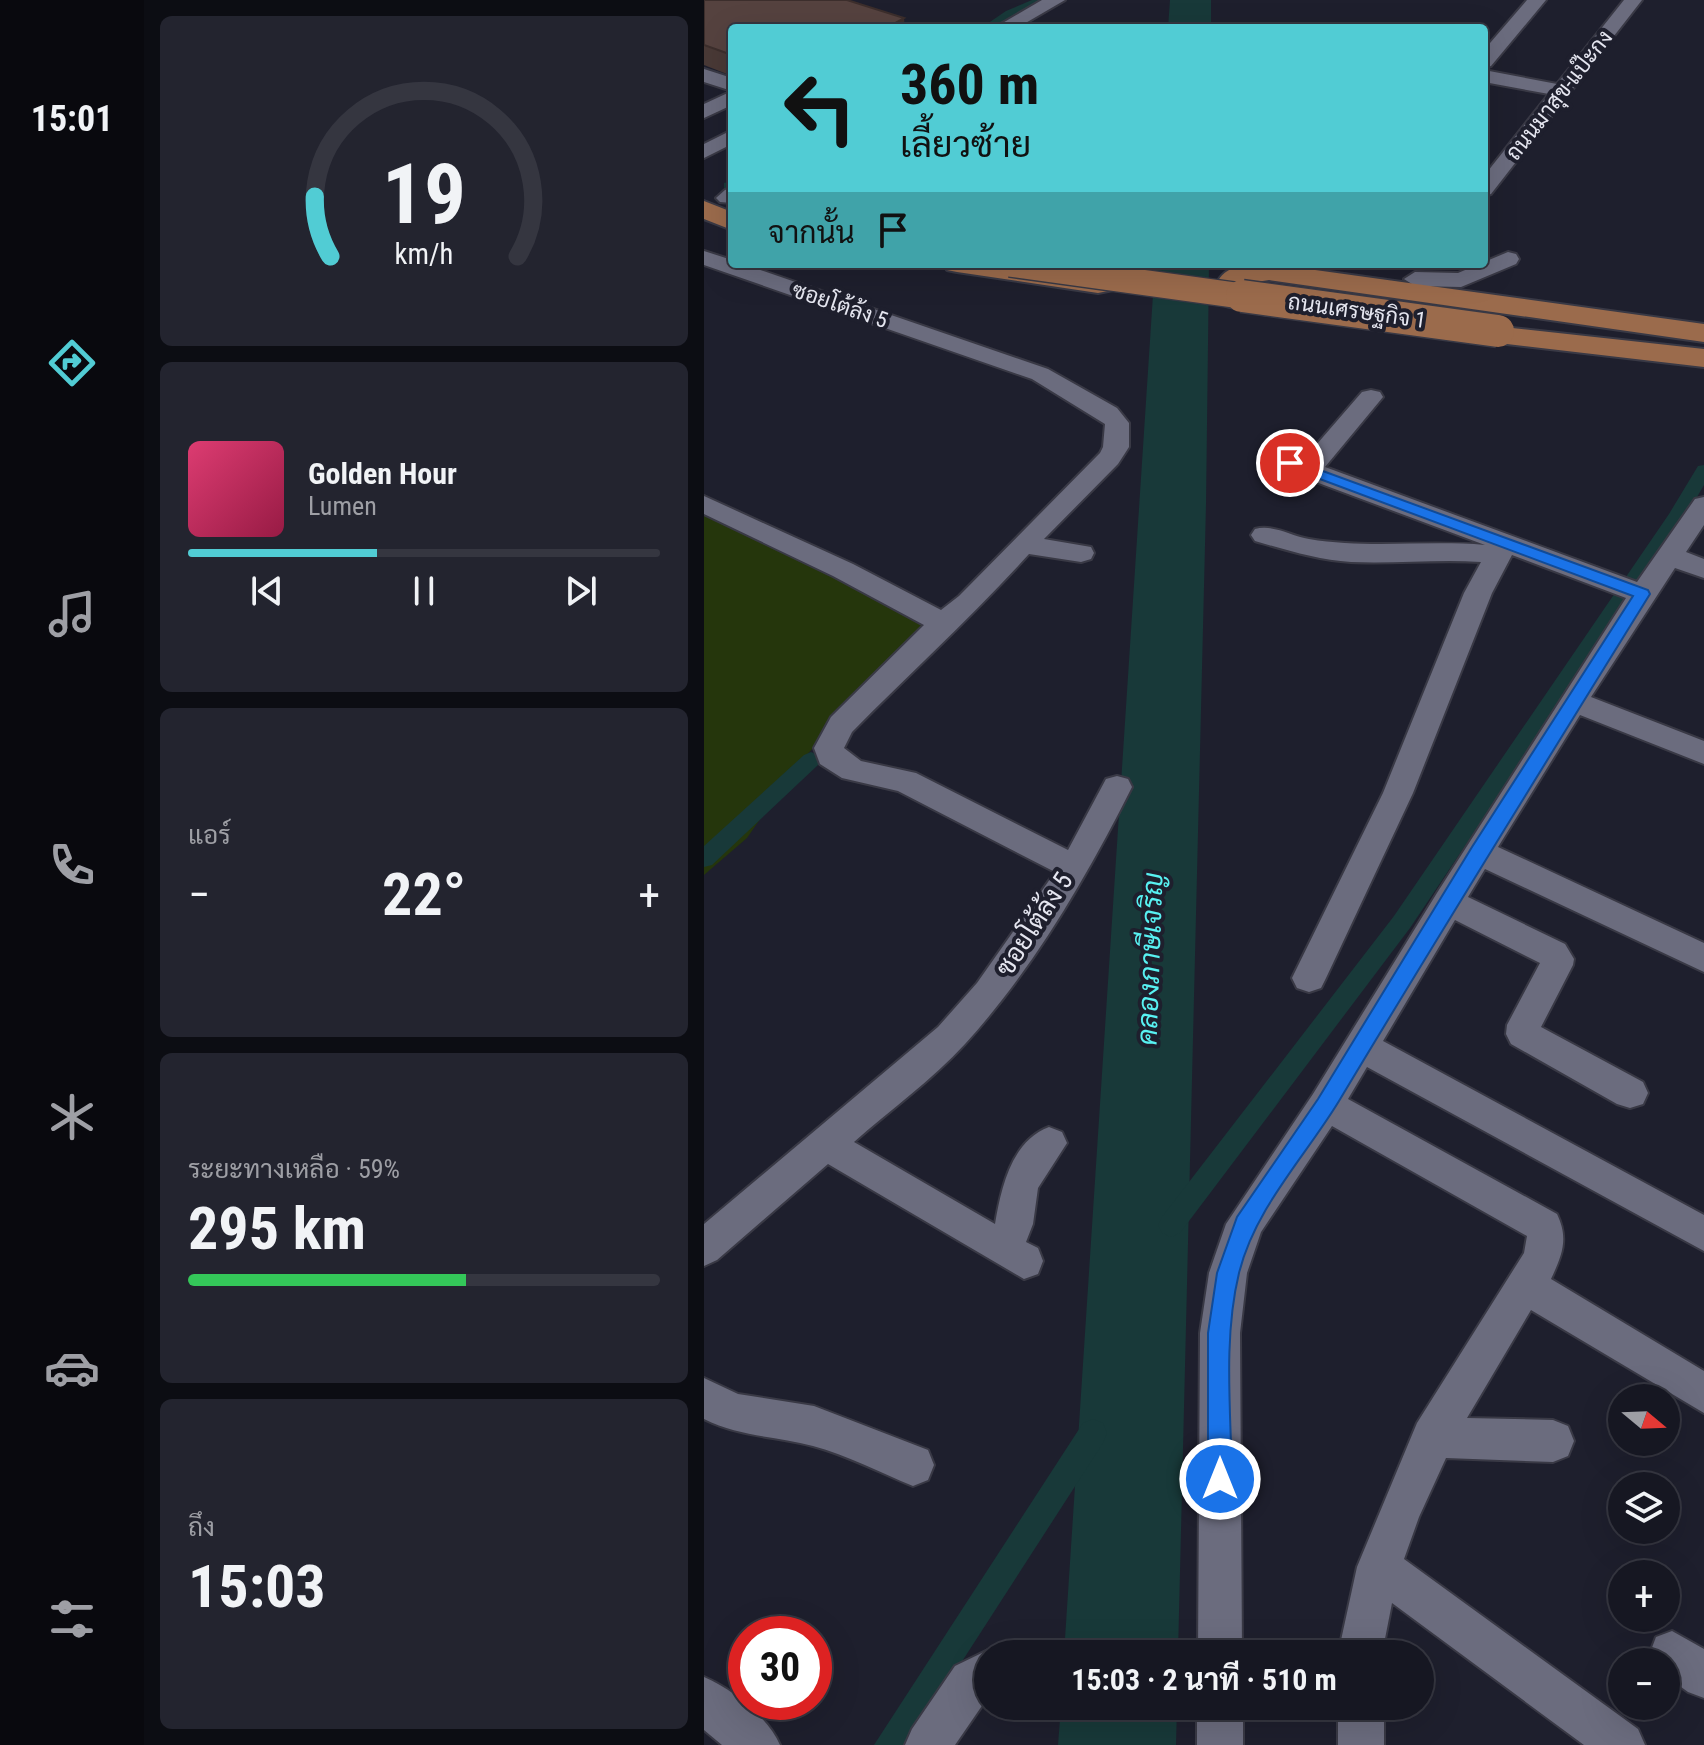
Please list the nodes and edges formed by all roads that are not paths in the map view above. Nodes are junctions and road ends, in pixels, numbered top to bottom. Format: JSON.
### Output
{"nodes":[{"id":1,"x":1056,"y":0,"type":"edge"},
{"id":2,"x":1537,"y":0,"type":"edge"},
{"id":3,"x":1633,"y":0,"type":"edge"},
{"id":4,"x":1027,"y":5,"type":"edge"},
{"id":5,"x":1007,"y":24,"type":"edge"},
{"id":6,"x":1488,"y":67,"type":"edge"},
{"id":7,"x":1488,"y":74,"type":"edge"},
{"id":8,"x":718,"y":85,"type":"edge"},
{"id":9,"x":1562,"y":91,"type":"junction"},
{"id":10,"x":704,"y":112,"type":"edge"},
{"id":11,"x":728,"y":121,"type":"edge"},
{"id":12,"x":704,"y":134,"type":"edge"},
{"id":13,"x":728,"y":138,"type":"edge"},
{"id":14,"x":704,"y":152,"type":"edge"},
{"id":15,"x":1488,"y":185,"type":"edge"},
{"id":16,"x":704,"y":258,"type":"edge"},
{"id":17,"x":1508,"y":259,"type":"dead end"},
{"id":18,"x":728,"y":266,"type":"edge"},
{"id":19,"x":733,"y":268,"type":"edge"},
{"id":20,"x":984,"y":268,"type":"edge"},
{"id":21,"x":1045,"y":268,"type":"edge"},
{"id":22,"x":1128,"y":268,"type":"edge"},
{"id":23,"x":1169,"y":268,"type":"edge"},
{"id":24,"x":1488,"y":268,"type":"edge"},
{"id":25,"x":1488,"y":268,"type":"edge"},
{"id":26,"x":1416,"y":278,"type":"edge"},
{"id":27,"x":1501,"y":320,"type":"junction"},
{"id":28,"x":1704,"y":333,"type":"edge"},
{"id":29,"x":1704,"y":357,"type":"edge"},
{"id":30,"x":1371,"y":397,"type":"dead end"},
{"id":31,"x":704,"y":504,"type":"edge"},
{"id":32,"x":1704,"y":505,"type":"edge"},
{"id":33,"x":1264,"y":535,"type":"dead end"},
{"id":34,"x":1023,"y":544,"type":"junction"},
{"id":35,"x":1502,"y":550,"type":"junction"},
{"id":36,"x":1081,"y":553,"type":"dead end"},
{"id":37,"x":1669,"y":555,"type":"junction"},
{"id":38,"x":1704,"y":569,"type":"edge"},
{"id":39,"x":1643,"y":594,"type":"junction"},
{"id":40,"x":943,"y":623,"type":"junction"},
{"id":41,"x":1575,"y":702,"type":"junction"},
{"id":42,"x":1704,"y":753,"type":"edge"},
{"id":43,"x":1117,"y":787,"type":"dead end"},
{"id":44,"x":1479,"y":852,"type":"junction"},
{"id":45,"x":1075,"y":868,"type":"junction"},
{"id":46,"x":1448,"y":902,"type":"junction"},
{"id":47,"x":1704,"y":958,"type":"edge"},
{"id":48,"x":1309,"y":978,"type":"dead end"},
{"id":49,"x":1360,"y":1046,"type":"junction"},
{"id":50,"x":1630,"y":1093,"type":"dead end"},
{"id":51,"x":1326,"y":1105,"type":"junction"},
{"id":52,"x":1049,"y":1143,"type":"dead end"},
{"id":53,"x":827,"y":1145,"type":"junction"},
{"id":54,"x":1704,"y":1234,"type":"edge"},
{"id":55,"x":704,"y":1248,"type":"edge"},
{"id":56,"x":1525,"y":1285,"type":"junction"},
{"id":57,"x":1704,"y":1393,"type":"edge"},
{"id":58,"x":704,"y":1398,"type":"edge"},
{"id":59,"x":1432,"y":1437,"type":"junction"},
{"id":60,"x":1553,"y":1441,"type":"dead end"},
{"id":61,"x":913,"y":1465,"type":"dead end"},
{"id":62,"x":1379,"y":1567,"type":"junction"},
{"id":63,"x":1220,"y":1640,"type":"edge"},
{"id":64,"x":1363,"y":1640,"type":"edge"},
{"id":65,"x":974,"y":1680,"type":"edge"},
{"id":66,"x":704,"y":1700,"type":"edge"},
{"id":67,"x":1220,"y":1720,"type":"edge"},
{"id":68,"x":1361,"y":1720,"type":"edge"},
{"id":69,"x":757,"y":1745,"type":"edge"},
{"id":70,"x":928,"y":1745,"type":"edge"},
{"id":71,"x":1220,"y":1745,"type":"edge"},
{"id":72,"x":1361,"y":1745,"type":"edge"},
{"id":73,"x":1622,"y":1745,"type":"edge"}],
"edges":[{"from":1,"to":4,"type":"street"},
{"from":2,"to":6,"type":"street"},
{"from":3,"to":9,"type":"street","name":"ถนนมาสุข-แป๊ะกง"},
{"from":4,"to":5,"type":"street"},
{"from":7,"to":9,"type":"street"},
{"from":8,"to":10,"type":"street"},
{"from":9,"to":15,"type":"street","name":"ถนนมาสุข-แป๊ะกง"},
{"from":11,"to":12,"type":"street"},
{"from":13,"to":14,"type":"street"},
{"from":16,"to":18,"type":"street","name":"ซอยโต้ล้ง 5"},
{"from":17,"to":24,"type":"street"},
{"from":19,"to":34,"type":"street","name":"ซอยโต้ล้ง 5"},
{"from":20,"to":22,"type":"main road"},
{"from":21,"to":27,"type":"main road","name":"ถนนเศรษฐกิจ 1","bridge":true},
{"from":23,"to":27,"type":"main road","name":"ถนนเศรษฐกิจ 1"},
{"from":25,"to":26,"type":"street"},
{"from":26,"to":28,"type":"main road"},
{"from":26,"to":29,"type":"main road"},
{"from":27,"to":28,"type":"main road","name":"ถนนเศรษฐกิจ 1"},
{"from":27,"to":29,"type":"main road","name":"ถนนเศรษฐกิจ 1"},
{"from":30,"to":35,"type":"street"},
{"from":31,"to":40,"type":"street"},
{"from":32,"to":37,"type":"street"},
{"from":33,"to":35,"type":"street"},
{"from":34,"to":36,"type":"street"},
{"from":34,"to":40,"type":"street","name":"ซอยโต้ล้ง 5"},
{"from":35,"to":39,"type":"street"},
{"from":35,"to":48,"type":"street"},
{"from":37,"to":38,"type":"street"},
{"from":37,"to":39,"type":"street"},
{"from":39,"to":41,"type":"street"},
{"from":40,"to":45,"type":"street","name":"ซอยโต้ล้ง 5"},
{"from":41,"to":42,"type":"street"},
{"from":41,"to":44,"type":"street"},
{"from":43,"to":45,"type":"street"},
{"from":44,"to":46,"type":"street"},
{"from":44,"to":47,"type":"street"},
{"from":45,"to":53,"type":"street","name":"ซอยโต้ล้ง 5"},
{"from":46,"to":49,"type":"street"},
{"from":46,"to":50,"type":"street"},
{"from":49,"to":51,"type":"street"},
{"from":49,"to":54,"type":"street"},
{"from":51,"to":56,"type":"street"},
{"from":51,"to":63,"type":"street"},
{"from":52,"to":53,"type":"street"},
{"from":53,"to":55,"type":"street","name":"ซอยโต้ล้ง 5"},
{"from":56,"to":57,"type":"street"},
{"from":56,"to":59,"type":"street"},
{"from":58,"to":61,"type":"street"},
{"from":59,"to":60,"type":"street"},
{"from":59,"to":62,"type":"street"},
{"from":62,"to":64,"type":"street"},
{"from":62,"to":73,"type":"street"},
{"from":65,"to":70,"type":"street"},
{"from":66,"to":69,"type":"street"},
{"from":67,"to":71,"type":"street"},
{"from":68,"to":72,"type":"street"}]}
